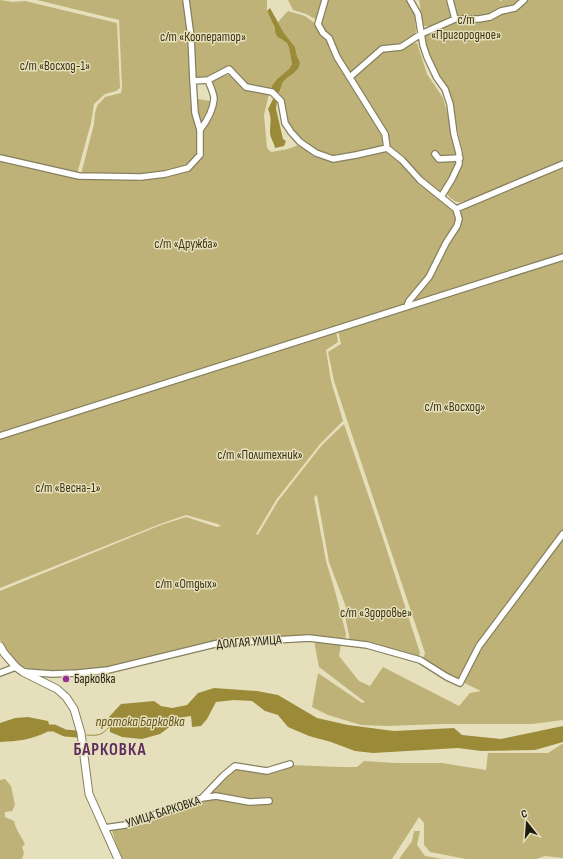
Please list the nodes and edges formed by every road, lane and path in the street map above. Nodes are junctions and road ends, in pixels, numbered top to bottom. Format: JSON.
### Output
{"nodes":[{"id":1,"x":186,"y":0,"type":"edge"},
{"id":2,"x":325,"y":0,"type":"edge"},
{"id":3,"x":410,"y":0,"type":"edge"},
{"id":4,"x":450,"y":0,"type":"edge"},
{"id":5,"x":524,"y":0,"type":"edge"},
{"id":6,"x":455,"y":19,"type":"junction"},
{"id":7,"x":420,"y":34,"type":"junction"},
{"id":8,"x":350,"y":77,"type":"junction"},
{"id":9,"x":208,"y":80,"type":"junction"},
{"id":10,"x":193,"y":81,"type":"junction"},
{"id":11,"x":200,"y":130,"type":"junction"},
{"id":12,"x":386,"y":148,"type":"junction"},
{"id":13,"x":435,"y":154,"type":"dead end"},
{"id":14,"x":0,"y":158,"type":"edge"},
{"id":15,"x":460,"y":158,"type":"junction"},
{"id":16,"x":563,"y":164,"type":"edge"},
{"id":17,"x":441,"y":197,"type":"junction"},
{"id":18,"x":456,"y":209,"type":"junction"},
{"id":19,"x":563,"y":257,"type":"edge"},
{"id":20,"x":407,"y":306,"type":"junction"},
{"id":21,"x":0,"y":436,"type":"edge"},
{"id":22,"x":563,"y":534,"type":"edge"},
{"id":23,"x":0,"y":646,"type":"edge"},
{"id":24,"x":16,"y":667,"type":"junction"},
{"id":25,"x":23,"y":672,"type":"junction"},
{"id":26,"x":0,"y":673,"type":"edge"},
{"id":27,"x":290,"y":764,"type":"dead end"},
{"id":28,"x":202,"y":798,"type":"junction"},
{"id":29,"x":269,"y":801,"type":"dead end"},
{"id":30,"x":104,"y":828,"type":"junction"},
{"id":31,"x":118,"y":859,"type":"edge"}],
"edges":[{"from":1,"to":10,"type":"street"},
{"from":2,"to":8,"type":"street"},
{"from":3,"to":7,"type":"street"},
{"from":4,"to":6,"type":"street"},
{"from":5,"to":6,"type":"street"},
{"from":6,"to":7,"type":"street"},
{"from":7,"to":8,"type":"street"},
{"from":7,"to":15,"type":"street"},
{"from":8,"to":12,"type":"street"},
{"from":9,"to":10,"type":"street"},
{"from":9,"to":11,"type":"street"},
{"from":9,"to":12,"type":"street"},
{"from":10,"to":11,"type":"street"},
{"from":11,"to":14,"type":"street"},
{"from":12,"to":17,"type":"street"},
{"from":13,"to":15,"type":"street"},
{"from":15,"to":17,"type":"street"},
{"from":16,"to":18,"type":"street"},
{"from":17,"to":18,"type":"street"},
{"from":18,"to":20,"type":"street"},
{"from":19,"to":20,"type":"street"},
{"from":20,"to":21,"type":"street"},
{"from":22,"to":25,"type":"street","name":"ДОЛГАЯ УЛИЦА"},
{"from":23,"to":24,"type":"main road"},
{"from":24,"to":25,"type":"main road"},
{"from":24,"to":26,"type":"street"},
{"from":25,"to":30,"type":"main road"},
{"from":27,"to":28,"type":"street"},
{"from":28,"to":29,"type":"street","name":"УЛИЦА БАРКОВКА"},
{"from":28,"to":30,"type":"street","name":"УЛИЦА БАРКОВКА"},
{"from":30,"to":31,"type":"main road"}]}
